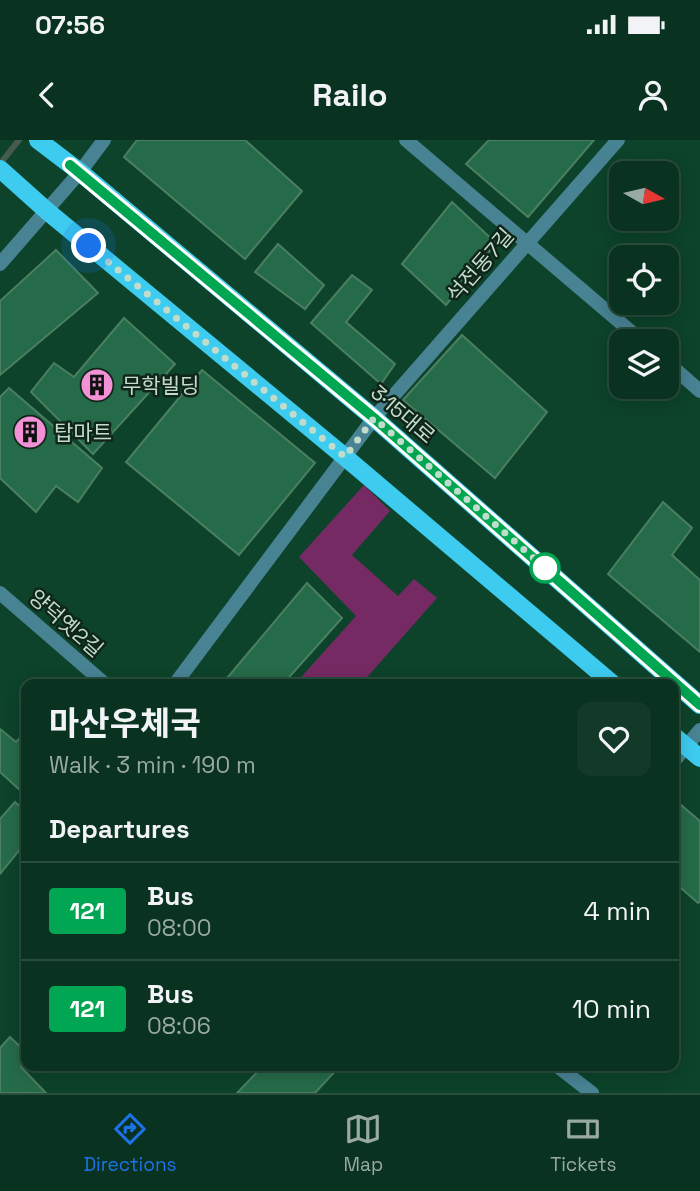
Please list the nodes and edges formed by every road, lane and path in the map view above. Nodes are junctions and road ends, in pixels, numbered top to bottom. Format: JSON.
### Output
{"nodes":[{"id":1,"x":38,"y":140,"type":"edge"},
{"id":2,"x":104,"y":140,"type":"edge"},
{"id":3,"x":406,"y":140,"type":"edge"},
{"id":4,"x":618,"y":140,"type":"edge"},
{"id":5,"x":0,"y":169,"type":"edge"},
{"id":6,"x":75,"y":169,"type":"junction"},
{"id":7,"x":42,"y":207,"type":"junction"},
{"id":8,"x":527,"y":244,"type":"junction"},
{"id":9,"x":0,"y":264,"type":"edge"},
{"id":10,"x":628,"y":329,"type":"edge"},
{"id":11,"x":679,"y":373,"type":"edge"},
{"id":12,"x":700,"y":391,"type":"edge"},
{"id":13,"x":374,"y":418,"type":"junction"},
{"id":14,"x":345,"y":457,"type":"junction"},
{"id":15,"x":0,"y":593,"type":"edge"},
{"id":16,"x":99,"y":679,"type":"edge"},
{"id":17,"x":179,"y":679,"type":"edge"},
{"id":18,"x":607,"y":679,"type":"edge"},
{"id":19,"x":670,"y":679,"type":"edge"},
{"id":20,"x":679,"y":687,"type":"edge"},
{"id":21,"x":700,"y":705,"type":"edge"},
{"id":22,"x":700,"y":730,"type":"edge"},
{"id":23,"x":680,"y":741,"type":"edge"},
{"id":24,"x":700,"y":758,"type":"edge"},
{"id":25,"x":563,"y":1071,"type":"edge"},
{"id":26,"x":592,"y":1093,"type":"edge"}],
"edges":[{"from":1,"to":6,"type":"main road","name":"3·15대로"},
{"from":2,"to":6,"type":"street"},
{"from":3,"to":8,"type":"street"},
{"from":4,"to":8,"type":"street","name":"석전동7길"},
{"from":5,"to":7,"type":"main road"},
{"from":6,"to":7,"type":"street"},
{"from":6,"to":13,"type":"main road","name":"3·15대로"},
{"from":7,"to":9,"type":"street"},
{"from":7,"to":14,"type":"main road"},
{"from":8,"to":10,"type":"street"},
{"from":8,"to":13,"type":"street","name":"석전동7길"},
{"from":11,"to":12,"type":"street"},
{"from":13,"to":14,"type":"street","name":"석전동7길"},
{"from":13,"to":19,"type":"main road","name":"3·15대로"},
{"from":14,"to":17,"type":"street","name":"석전동7길"},
{"from":14,"to":18,"type":"main road"},
{"from":15,"to":16,"type":"street","name":"양덕옛2길"},
{"from":20,"to":21,"type":"main road","name":"3·15대로"},
{"from":22,"to":23,"type":"street"},
{"from":23,"to":24,"type":"main road"},
{"from":25,"to":26,"type":"street"}]}
